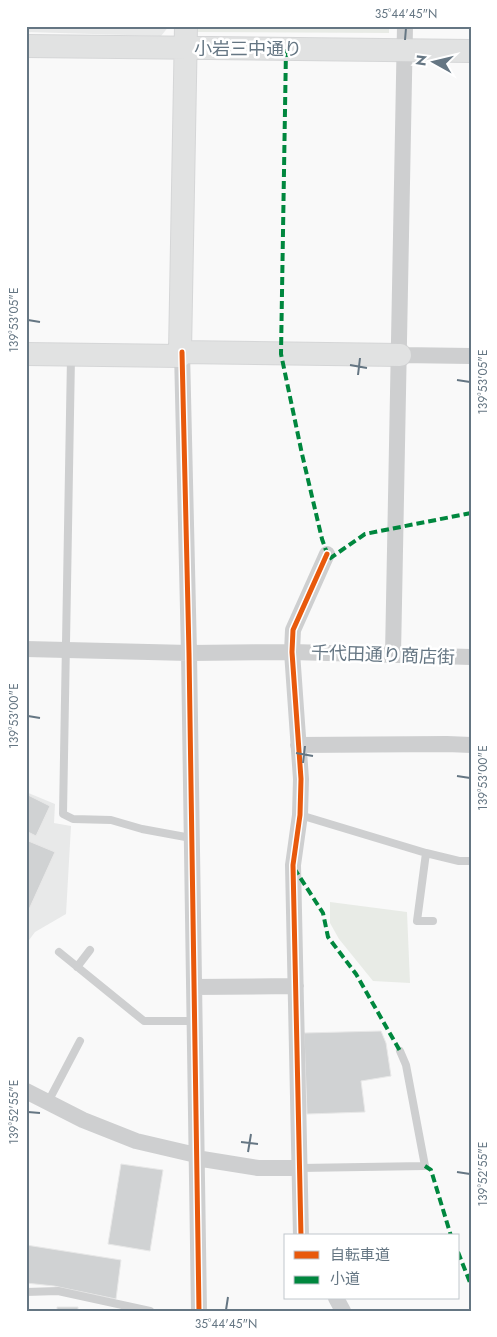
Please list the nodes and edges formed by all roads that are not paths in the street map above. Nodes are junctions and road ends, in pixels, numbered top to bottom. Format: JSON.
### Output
{"nodes":[{"id":1,"x":186,"y":26,"type":"edge"},
{"id":2,"x":405,"y":26,"type":"edge"},
{"id":3,"x":26,"y":46,"type":"edge"},
{"id":4,"x":185,"y":48,"type":"junction"},
{"id":5,"x":405,"y":50,"type":"junction"},
{"id":6,"x":471,"y":51,"type":"edge"},
{"id":7,"x":181,"y":352,"type":"junction"},
{"id":8,"x":26,"y":354,"type":"edge"},
{"id":9,"x":71,"y":355,"type":"junction"},
{"id":10,"x":400,"y":355,"type":"junction"},
{"id":11,"x":471,"y":356,"type":"edge"},
{"id":12,"x":327,"y":554,"type":"dead end"},
{"id":13,"x":26,"y":649,"type":"edge"},
{"id":14,"x":67,"y":650,"type":"junction"},
{"id":15,"x":292,"y":652,"type":"junction"},
{"id":16,"x":189,"y":653,"type":"junction"},
{"id":17,"x":394,"y":655,"type":"junction"},
{"id":18,"x":471,"y":657,"type":"edge"},
{"id":19,"x":298,"y":745,"type":"junction"},
{"id":20,"x":471,"y":745,"type":"edge"},
{"id":21,"x":300,"y":815,"type":"junction"},
{"id":22,"x":191,"y":838,"type":"junction"},
{"id":23,"x":426,"y":853,"type":"junction"},
{"id":24,"x":471,"y":861,"type":"edge"},
{"id":25,"x":433,"y":922,"type":"dead end"},
{"id":26,"x":90,"y":950,"type":"dead end"},
{"id":27,"x":59,"y":952,"type":"dead end"},
{"id":28,"x":77,"y":967,"type":"junction"},
{"id":29,"x":296,"y":986,"type":"junction"},
{"id":30,"x":194,"y":987,"type":"junction"},
{"id":31,"x":195,"y":1021,"type":"junction"},
{"id":32,"x":80,"y":1041,"type":"dead end"},
{"id":33,"x":400,"y":1051,"type":"dead end"},
{"id":34,"x":26,"y":1091,"type":"edge"},
{"id":35,"x":48,"y":1102,"type":"junction"},
{"id":36,"x":196,"y":1156,"type":"junction"},
{"id":37,"x":300,"y":1168,"type":"junction"},
{"id":38,"x":301,"y":1234,"type":"edge"},
{"id":39,"x":26,"y":1292,"type":"edge"},
{"id":40,"x":150,"y":1311,"type":"edge"},
{"id":41,"x":199,"y":1311,"type":"edge"}],
"edges":[{"from":1,"to":4,"type":"street"},
{"from":2,"to":5,"type":"street"},
{"from":3,"to":4,"type":"street","name":"小岩三中通り"},
{"from":4,"to":5,"type":"street","name":"小岩三中通り"},
{"from":4,"to":7,"type":"street"},
{"from":5,"to":6,"type":"street","name":"小岩三中通り"},
{"from":5,"to":10,"type":"street"},
{"from":7,"to":9,"type":"street"},
{"from":7,"to":10,"type":"street"},
{"from":7,"to":16,"type":"street"},
{"from":8,"to":9,"type":"street"},
{"from":9,"to":14,"type":"lane"},
{"from":10,"to":11,"type":"street"},
{"from":10,"to":17,"type":"street"},
{"from":12,"to":15,"type":"street"},
{"from":13,"to":14,"type":"street","name":"千代田通り商店街"},
{"from":14,"to":16,"type":"street","name":"千代田通り商店街"},
{"from":14,"to":22,"type":"lane"},
{"from":15,"to":16,"type":"street","name":"千代田通り商店街"},
{"from":15,"to":17,"type":"street","name":"千代田通り商店街"},
{"from":15,"to":19,"type":"street"},
{"from":16,"to":22,"type":"street"},
{"from":17,"to":18,"type":"street","name":"千代田通り商店街"},
{"from":19,"to":20,"type":"street"},
{"from":19,"to":21,"type":"street"},
{"from":21,"to":23,"type":"lane"},
{"from":21,"to":29,"type":"street"},
{"from":22,"to":30,"type":"street"},
{"from":23,"to":24,"type":"lane"},
{"from":23,"to":25,"type":"lane"},
{"from":26,"to":28,"type":"lane"},
{"from":27,"to":28,"type":"lane"},
{"from":28,"to":31,"type":"lane"},
{"from":29,"to":30,"type":"street"},
{"from":29,"to":37,"type":"street"},
{"from":30,"to":31,"type":"street"},
{"from":31,"to":36,"type":"street"},
{"from":32,"to":35,"type":"lane"},
{"from":33,"to":37,"type":"lane"},
{"from":34,"to":35,"type":"street"},
{"from":35,"to":36,"type":"street"},
{"from":36,"to":37,"type":"street"},
{"from":36,"to":41,"type":"street"},
{"from":37,"to":38,"type":"street"},
{"from":39,"to":40,"type":"lane"}]}
